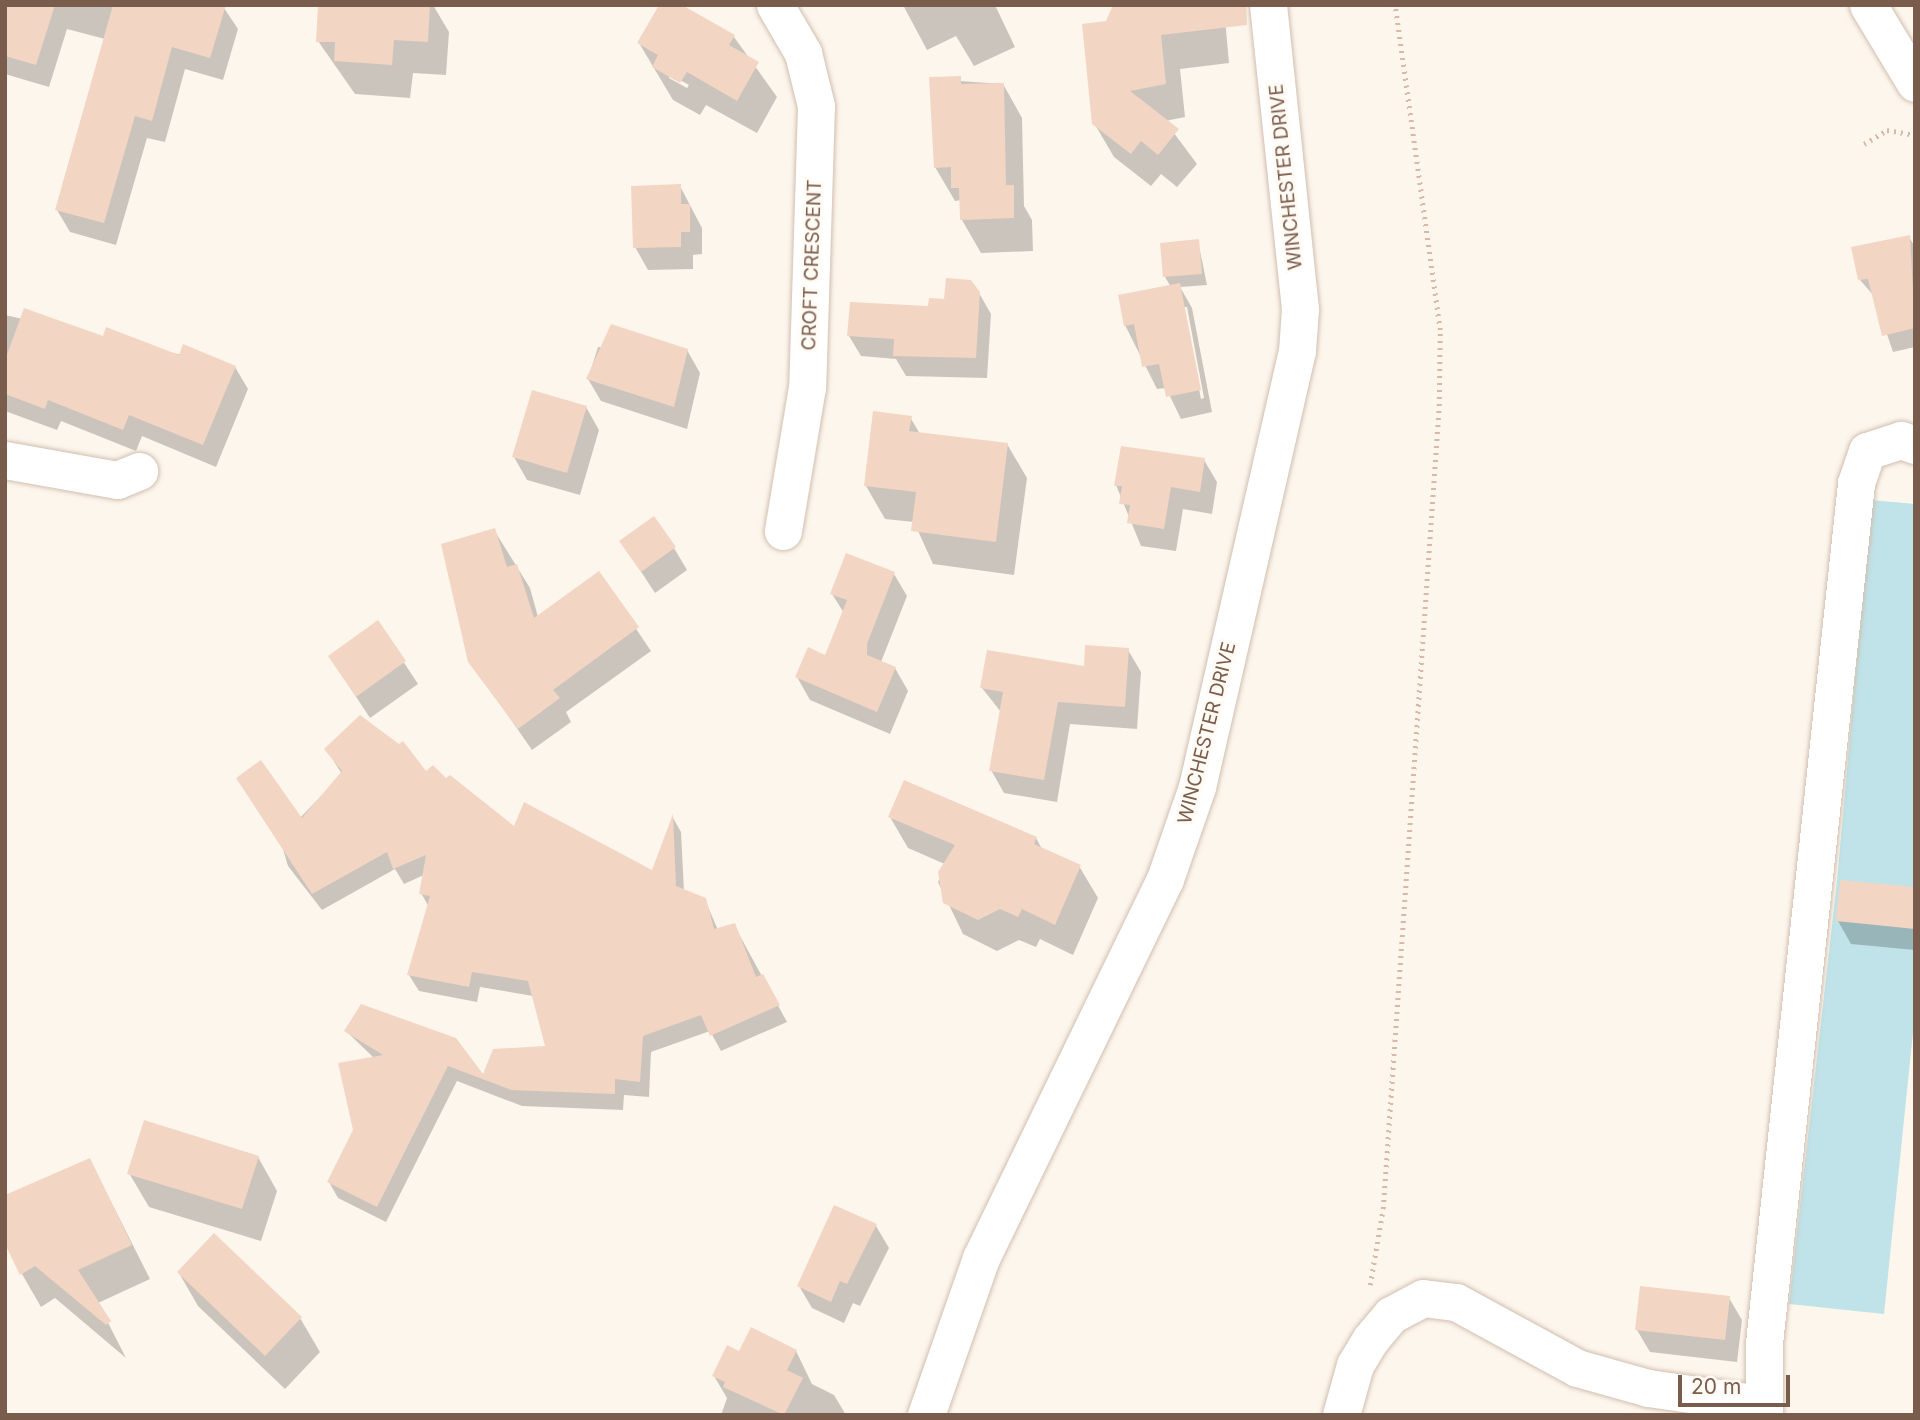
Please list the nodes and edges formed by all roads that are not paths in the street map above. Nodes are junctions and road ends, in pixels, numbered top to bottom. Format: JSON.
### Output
{"nodes":[{"id":1,"x":775,"y":5,"type":"edge"},
{"id":2,"x":1268,"y":5,"type":"edge"},
{"id":3,"x":1868,"y":5,"type":"edge"},
{"id":4,"x":1915,"y":83,"type":"edge"},
{"id":5,"x":1915,"y":445,"type":"edge"},
{"id":6,"x":5,"y":460,"type":"edge"},
{"id":7,"x":139,"y":471,"type":"dead end"},
{"id":8,"x":783,"y":531,"type":"dead end"},
{"id":9,"x":1762,"y":1409,"type":"edge"},
{"id":10,"x":926,"y":1415,"type":"edge"},
{"id":11,"x":1341,"y":1415,"type":"edge"}],
"edges":[{"from":1,"to":8,"type":"street","name":"CROFT CRESCENT"},
{"from":2,"to":10,"type":"street","name":"WINCHESTER DRIVE"},
{"from":3,"to":4,"type":"street"},
{"from":5,"to":9,"type":"street"},
{"from":6,"to":7,"type":"street"},
{"from":9,"to":11,"type":"street"}]}
